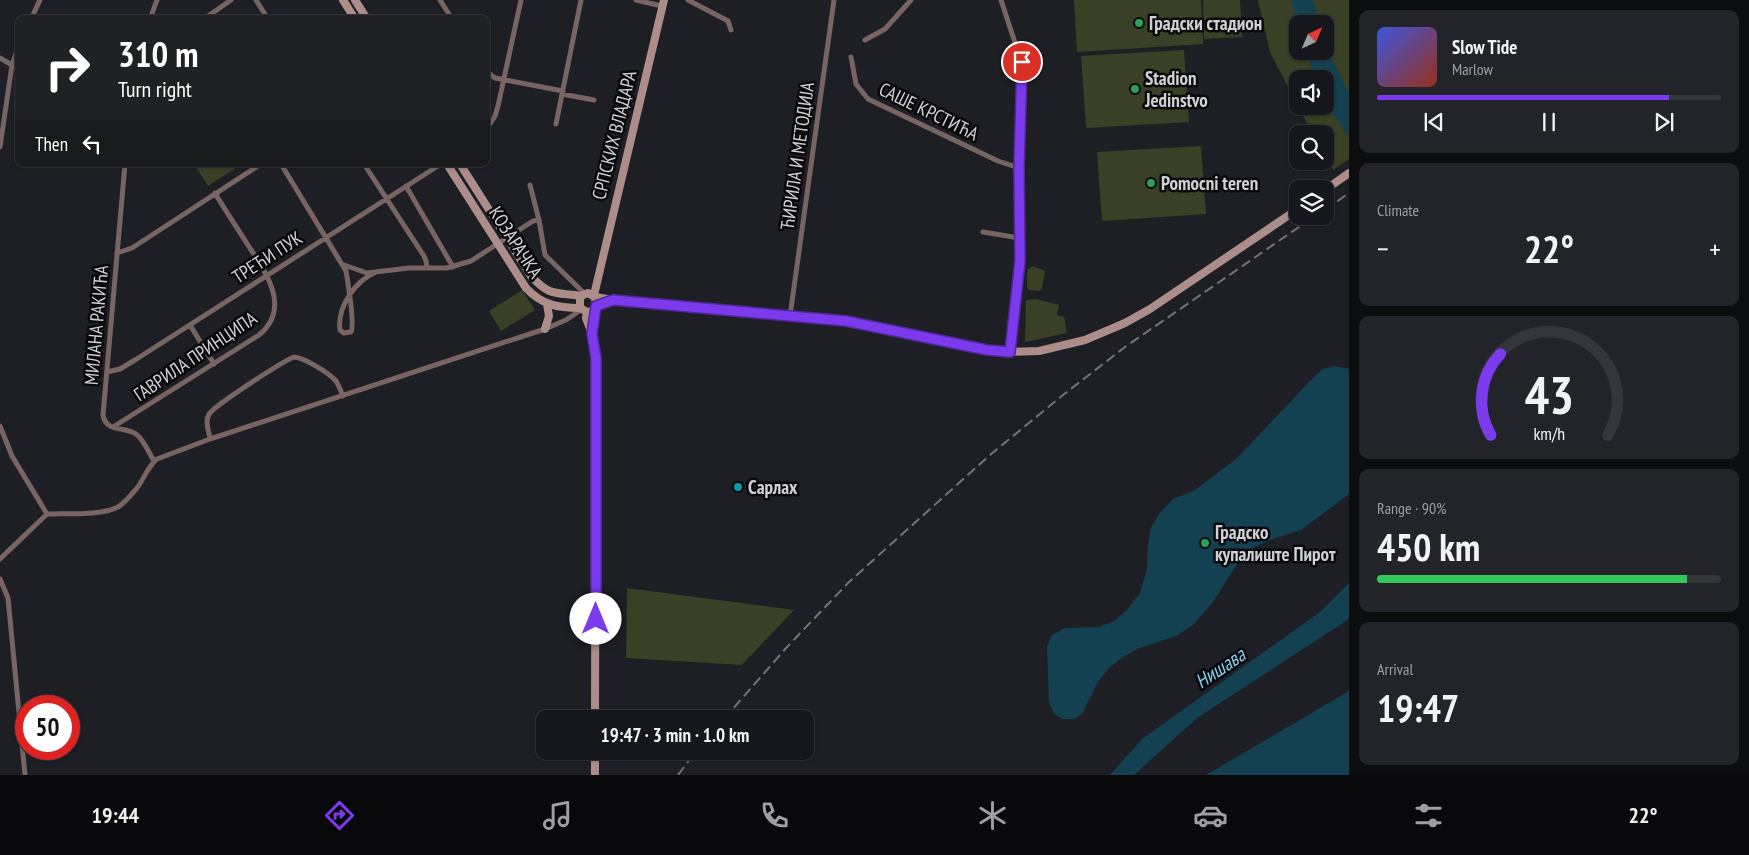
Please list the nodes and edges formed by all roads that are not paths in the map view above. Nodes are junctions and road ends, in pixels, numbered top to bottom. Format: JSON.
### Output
{"nodes":[{"id":1,"x":40,"y":0,"type":"edge"},
{"id":2,"x":157,"y":0,"type":"edge"},
{"id":3,"x":232,"y":0,"type":"edge"},
{"id":4,"x":256,"y":0,"type":"edge"},
{"id":5,"x":343,"y":0,"type":"edge"},
{"id":6,"x":355,"y":0,"type":"edge"},
{"id":7,"x":440,"y":0,"type":"edge"},
{"id":8,"x":521,"y":0,"type":"edge"},
{"id":9,"x":581,"y":0,"type":"edge"},
{"id":10,"x":636,"y":0,"type":"edge"},
{"id":11,"x":688,"y":0,"type":"edge"},
{"id":12,"x":834,"y":0,"type":"edge"},
{"id":13,"x":911,"y":0,"type":"edge"},
{"id":14,"x":1001,"y":0,"type":"edge"},
{"id":15,"x":663,"y":3,"type":"edge"},
{"id":16,"x":33,"y":15,"type":"edge"},
{"id":17,"x":151,"y":15,"type":"edge"},
{"id":18,"x":210,"y":15,"type":"edge"},
{"id":19,"x":265,"y":15,"type":"edge"},
{"id":20,"x":353,"y":15,"type":"edge"},
{"id":21,"x":364,"y":15,"type":"edge"},
{"id":22,"x":449,"y":15,"type":"edge"},
{"id":23,"x":731,"y":30,"type":"dead end"},
{"id":24,"x":864,"y":40,"type":"dead end"},
{"id":25,"x":15,"y":56,"type":"edge"},
{"id":26,"x":851,"y":57,"type":"dead end"},
{"id":27,"x":0,"y":58,"type":"edge"},
{"id":28,"x":12,"y":65,"type":"junction"},
{"id":29,"x":490,"y":75,"type":"edge"},
{"id":30,"x":504,"y":80,"type":"junction"},
{"id":31,"x":563,"y":93,"type":"junction"},
{"id":32,"x":594,"y":100,"type":"dead end"},
{"id":33,"x":490,"y":124,"type":"edge"},
{"id":34,"x":556,"y":124,"type":"dead end"},
{"id":35,"x":0,"y":147,"type":"edge"},
{"id":36,"x":125,"y":167,"type":"edge"},
{"id":37,"x":256,"y":167,"type":"edge"},
{"id":38,"x":283,"y":167,"type":"edge"},
{"id":39,"x":366,"y":167,"type":"edge"},
{"id":40,"x":436,"y":167,"type":"edge"},
{"id":41,"x":449,"y":167,"type":"edge"},
{"id":42,"x":462,"y":167,"type":"edge"},
{"id":43,"x":1019,"y":168,"type":"junction"},
{"id":44,"x":1349,"y":173,"type":"edge"},
{"id":45,"x":1334,"y":184,"type":"edge"},
{"id":46,"x":530,"y":185,"type":"dead end"},
{"id":47,"x":406,"y":186,"type":"junction"},
{"id":48,"x":215,"y":193,"type":"junction"},
{"id":49,"x":387,"y":198,"type":"junction"},
{"id":50,"x":1289,"y":214,"type":"edge"},
{"id":51,"x":539,"y":220,"type":"junction"},
{"id":52,"x":983,"y":232,"type":"dead end"},
{"id":53,"x":327,"y":237,"type":"junction"},
{"id":54,"x":507,"y":237,"type":"junction"},
{"id":55,"x":1020,"y":238,"type":"junction"},
{"id":56,"x":497,"y":244,"type":"junction"},
{"id":57,"x":117,"y":253,"type":"junction"},
{"id":58,"x":344,"y":265,"type":"junction"},
{"id":59,"x":453,"y":267,"type":"junction"},
{"id":60,"x":427,"y":268,"type":"junction"},
{"id":61,"x":376,"y":272,"type":"junction"},
{"id":62,"x":267,"y":275,"type":"junction"},
{"id":63,"x":588,"y":295,"type":"junction"},
{"id":64,"x":349,"y":296,"type":"junction"},
{"id":65,"x":613,"y":300,"type":"junction"},
{"id":66,"x":547,"y":304,"type":"junction"},
{"id":67,"x":588,"y":309,"type":"junction"},
{"id":68,"x":790,"y":316,"type":"junction"},
{"id":69,"x":190,"y":324,"type":"junction"},
{"id":70,"x":545,"y":328,"type":"junction"},
{"id":71,"x":1010,"y":352,"type":"junction"},
{"id":72,"x":214,"y":364,"type":"junction"},
{"id":73,"x":107,"y":372,"type":"junction"},
{"id":74,"x":343,"y":396,"type":"junction"},
{"id":75,"x":0,"y":426,"type":"edge"},
{"id":76,"x":113,"y":427,"type":"junction"},
{"id":77,"x":210,"y":439,"type":"junction"},
{"id":78,"x":154,"y":461,"type":"junction"},
{"id":79,"x":47,"y":514,"type":"junction"},
{"id":80,"x":0,"y":559,"type":"edge"},
{"id":81,"x":0,"y":579,"type":"edge"},
{"id":82,"x":596,"y":710,"type":"edge"},
{"id":83,"x":596,"y":760,"type":"edge"},
{"id":84,"x":25,"y":775,"type":"edge"},
{"id":85,"x":595,"y":775,"type":"edge"}],
"edges":[{"from":1,"to":16,"type":"street"},
{"from":2,"to":17,"type":"street"},
{"from":3,"to":18,"type":"street"},
{"from":4,"to":19,"type":"street"},
{"from":5,"to":20,"type":"street"},
{"from":6,"to":21,"type":"street"},
{"from":7,"to":22,"type":"street"},
{"from":8,"to":30,"type":"street"},
{"from":9,"to":31,"type":"street"},
{"from":10,"to":15,"type":"street"},
{"from":11,"to":23,"type":"street"},
{"from":12,"to":68,"type":"street","name":"ЋИРИЛА И МЕТОДИЈА"},
{"from":13,"to":24,"type":"street"},
{"from":14,"to":43,"type":"street"},
{"from":15,"to":63,"type":"street","name":"СРПСКИХ ВЛАДАРА"},
{"from":25,"to":28,"type":"street"},
{"from":26,"to":43,"type":"street","name":"САШЕ КРСТИЋА"},
{"from":27,"to":28,"type":"street"},
{"from":28,"to":35,"type":"street"},
{"from":29,"to":30,"type":"street"},
{"from":30,"to":31,"type":"street"},
{"from":30,"to":33,"type":"street"},
{"from":31,"to":32,"type":"street"},
{"from":31,"to":34,"type":"street"},
{"from":36,"to":57,"type":"street","name":"МИЛАНА РАКИЋА"},
{"from":37,"to":48,"type":"street"},
{"from":38,"to":53,"type":"street"},
{"from":39,"to":49,"type":"street"},
{"from":40,"to":47,"type":"street","name":"ТРЕЋИ ПУК"},
{"from":41,"to":56,"type":"street","name":"КОЗАРАЧКА"},
{"from":42,"to":54,"type":"street","name":"КОЗАРАЧКА"},
{"from":43,"to":55,"type":"street"},
{"from":44,"to":45,"type":"street"},
{"from":46,"to":51,"type":"street"},
{"from":47,"to":49,"type":"street","name":"ТРЕЋИ ПУК"},
{"from":47,"to":59,"type":"street"},
{"from":48,"to":57,"type":"street"},
{"from":48,"to":62,"type":"street","name":"ГАВРИЛА ПРИНЦИПА"},
{"from":49,"to":53,"type":"street","name":"ТРЕЋИ ПУК"},
{"from":49,"to":60,"type":"street"},
{"from":50,"to":71,"type":"street","name":"КОЗАРАЧКА"},
{"from":51,"to":54,"type":"street"},
{"from":51,"to":63,"type":"street"},
{"from":52,"to":55,"type":"street"},
{"from":53,"to":58,"type":"street"},
{"from":53,"to":62,"type":"street","name":"ТРЕЋИ ПУК"},
{"from":54,"to":56,"type":"street"},
{"from":54,"to":63,"type":"street","name":"КОЗАРАЧКА"},
{"from":55,"to":71,"type":"street"},
{"from":56,"to":59,"type":"street"},
{"from":56,"to":66,"type":"street","name":"КОЗАРАЧКА"},
{"from":57,"to":73,"type":"street","name":"МИЛАНА РАКИЋА"},
{"from":58,"to":61,"type":"street"},
{"from":58,"to":64,"type":"street"},
{"from":59,"to":60,"type":"street"},
{"from":60,"to":61,"type":"street"},
{"from":61,"to":64,"type":"street"},
{"from":62,"to":69,"type":"street","name":"ТРЕЋИ ПУК"},
{"from":62,"to":72,"type":"street","name":"ГАВРИЛА ПРИНЦИПА"},
{"from":63,"to":65,"type":"street","name":"КОЗАРАЧКА"},
{"from":63,"to":67,"type":"street"},
{"from":63,"to":67,"type":"street"},
{"from":64,"to":64,"type":"street"},
{"from":65,"to":67,"type":"street"},
{"from":65,"to":68,"type":"street","name":"КОЗАРАЧКА"},
{"from":66,"to":67,"type":"street","name":"КОЗАРАЧКА"},
{"from":66,"to":70,"type":"street"},
{"from":67,"to":70,"type":"street"},
{"from":67,"to":82,"type":"street"},
{"from":68,"to":71,"type":"street","name":"КОЗАРАЧКА"},
{"from":69,"to":72,"type":"street"},
{"from":69,"to":73,"type":"street","name":"ТРЕЋИ ПУК"},
{"from":70,"to":74,"type":"street"},
{"from":72,"to":76,"type":"street","name":"ГАВРИЛА ПРИНЦИПА"},
{"from":73,"to":76,"type":"street","name":"МИЛАНА РАКИЋА"},
{"from":74,"to":77,"type":"street"},
{"from":74,"to":77,"type":"street"},
{"from":75,"to":79,"type":"street"},
{"from":76,"to":78,"type":"street"},
{"from":77,"to":78,"type":"street"},
{"from":78,"to":79,"type":"street"},
{"from":79,"to":80,"type":"street"},
{"from":81,"to":84,"type":"street"},
{"from":83,"to":85,"type":"street"}]}
